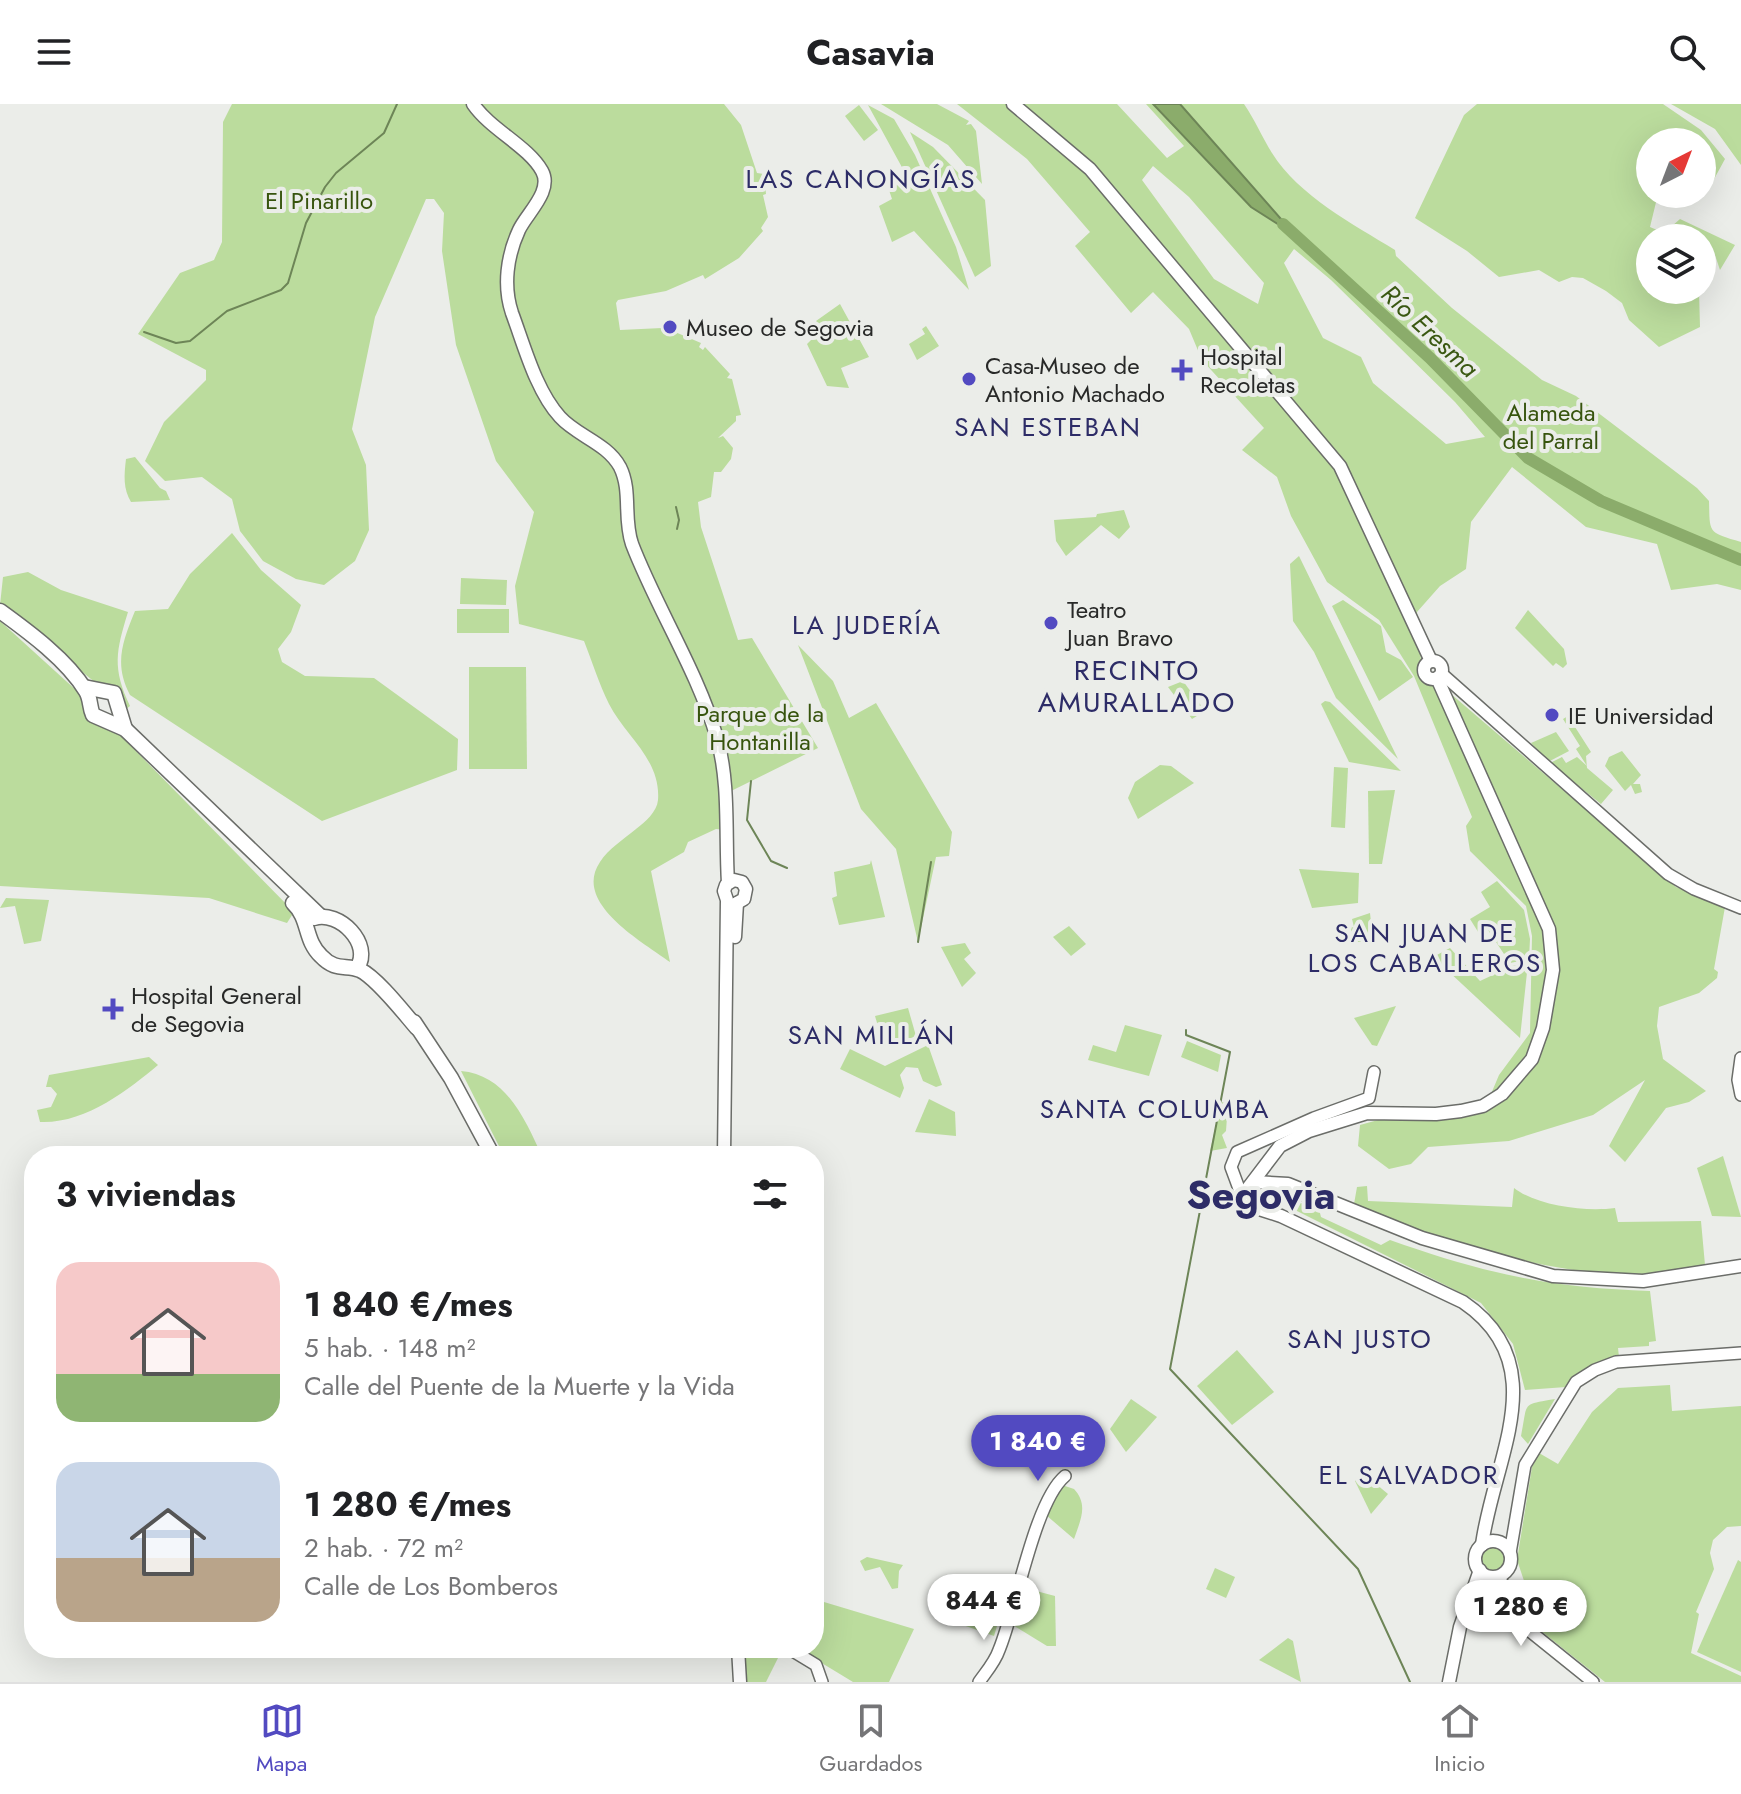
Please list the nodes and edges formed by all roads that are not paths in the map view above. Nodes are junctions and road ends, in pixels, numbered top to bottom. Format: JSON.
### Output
{"nodes":[{"id":1,"x":473,"y":104,"type":"edge"},
{"id":2,"x":1013,"y":104,"type":"edge"},
{"id":3,"x":0,"y":611,"type":"edge"},
{"id":4,"x":1439,"y":676,"type":"junction"},
{"id":5,"x":90,"y":693,"type":"junction"},
{"id":6,"x":114,"y":716,"type":"junction"},
{"id":7,"x":206,"y":809,"type":"junction"},
{"id":8,"x":733,"y":882,"type":"junction"},
{"id":9,"x":732,"y":901,"type":"junction"},
{"id":10,"x":1741,"y":908,"type":"edge"},
{"id":11,"x":320,"y":916,"type":"junction"},
{"id":12,"x":307,"y":927,"type":"junction"},
{"id":13,"x":359,"y":965,"type":"junction"},
{"id":14,"x":729,"y":1053,"type":"junction"},
{"id":15,"x":1741,"y":1058,"type":"edge"},
{"id":16,"x":1374,"y":1072,"type":"dead end"},
{"id":17,"x":1741,"y":1095,"type":"edge"},
{"id":18,"x":488,"y":1146,"type":"edge"},
{"id":19,"x":724,"y":1146,"type":"edge"},
{"id":20,"x":732,"y":1146,"type":"edge"},
{"id":21,"x":1234,"y":1157,"type":"junction"},
{"id":22,"x":1273,"y":1157,"type":"junction"},
{"id":23,"x":1271,"y":1189,"type":"junction"},
{"id":24,"x":1248,"y":1203,"type":"junction"},
{"id":25,"x":1741,"y":1269,"type":"edge"},
{"id":26,"x":1741,"y":1353,"type":"edge"},
{"id":27,"x":1065,"y":1476,"type":"dead end"},
{"id":28,"x":1500,"y":1545,"type":"junction"},
{"id":29,"x":1490,"y":1574,"type":"junction"},
{"id":30,"x":731,"y":1658,"type":"edge"},
{"id":31,"x":739,"y":1658,"type":"edge"},
{"id":32,"x":804,"y":1658,"type":"edge"},
{"id":33,"x":732,"y":1682,"type":"edge"},
{"id":34,"x":740,"y":1682,"type":"edge"},
{"id":35,"x":822,"y":1682,"type":"edge"},
{"id":36,"x":979,"y":1682,"type":"edge"},
{"id":37,"x":1449,"y":1682,"type":"edge"},
{"id":38,"x":1455,"y":1682,"type":"edge"},
{"id":39,"x":1593,"y":1682,"type":"edge"}],
"edges":[{"from":1,"to":8,"type":"main road"},
{"from":2,"to":4,"type":"main road"},
{"from":3,"to":5,"type":"highway"},
{"from":4,"to":10,"type":"street"},
{"from":4,"to":22,"type":"main road"},
{"from":5,"to":6,"type":"highway"},
{"from":5,"to":6,"type":"highway"},
{"from":6,"to":7,"type":"highway"},
{"from":7,"to":11,"type":"highway"},
{"from":7,"to":12,"type":"highway"},
{"from":8,"to":9,"type":"main road"},
{"from":8,"to":9,"type":"main road"},
{"from":9,"to":14,"type":"main road"},
{"from":11,"to":12,"type":"highway"},
{"from":11,"to":13,"type":"highway"},
{"from":12,"to":13,"type":"highway"},
{"from":13,"to":18,"type":"highway"},
{"from":14,"to":19,"type":"main road"},
{"from":14,"to":20,"type":"main road"},
{"from":15,"to":17,"type":"street"},
{"from":16,"to":21,"type":"street"},
{"from":21,"to":23,"type":"street"},
{"from":21,"to":24,"type":"street"},
{"from":22,"to":23,"type":"main road"},
{"from":22,"to":23,"type":"main road"},
{"from":23,"to":24,"type":"main road"},
{"from":23,"to":24,"type":"main road"},
{"from":23,"to":25,"type":"main road"},
{"from":23,"to":28,"type":"main road"},
{"from":26,"to":28,"type":"street"},
{"from":27,"to":36,"type":"street"},
{"from":28,"to":29,"type":"main road"},
{"from":28,"to":29,"type":"main road"},
{"from":29,"to":37,"type":"main road"},
{"from":29,"to":38,"type":"main road"},
{"from":29,"to":39,"type":"street"},
{"from":30,"to":33,"type":"main road"},
{"from":31,"to":34,"type":"main road"},
{"from":32,"to":35,"type":"street"}]}
